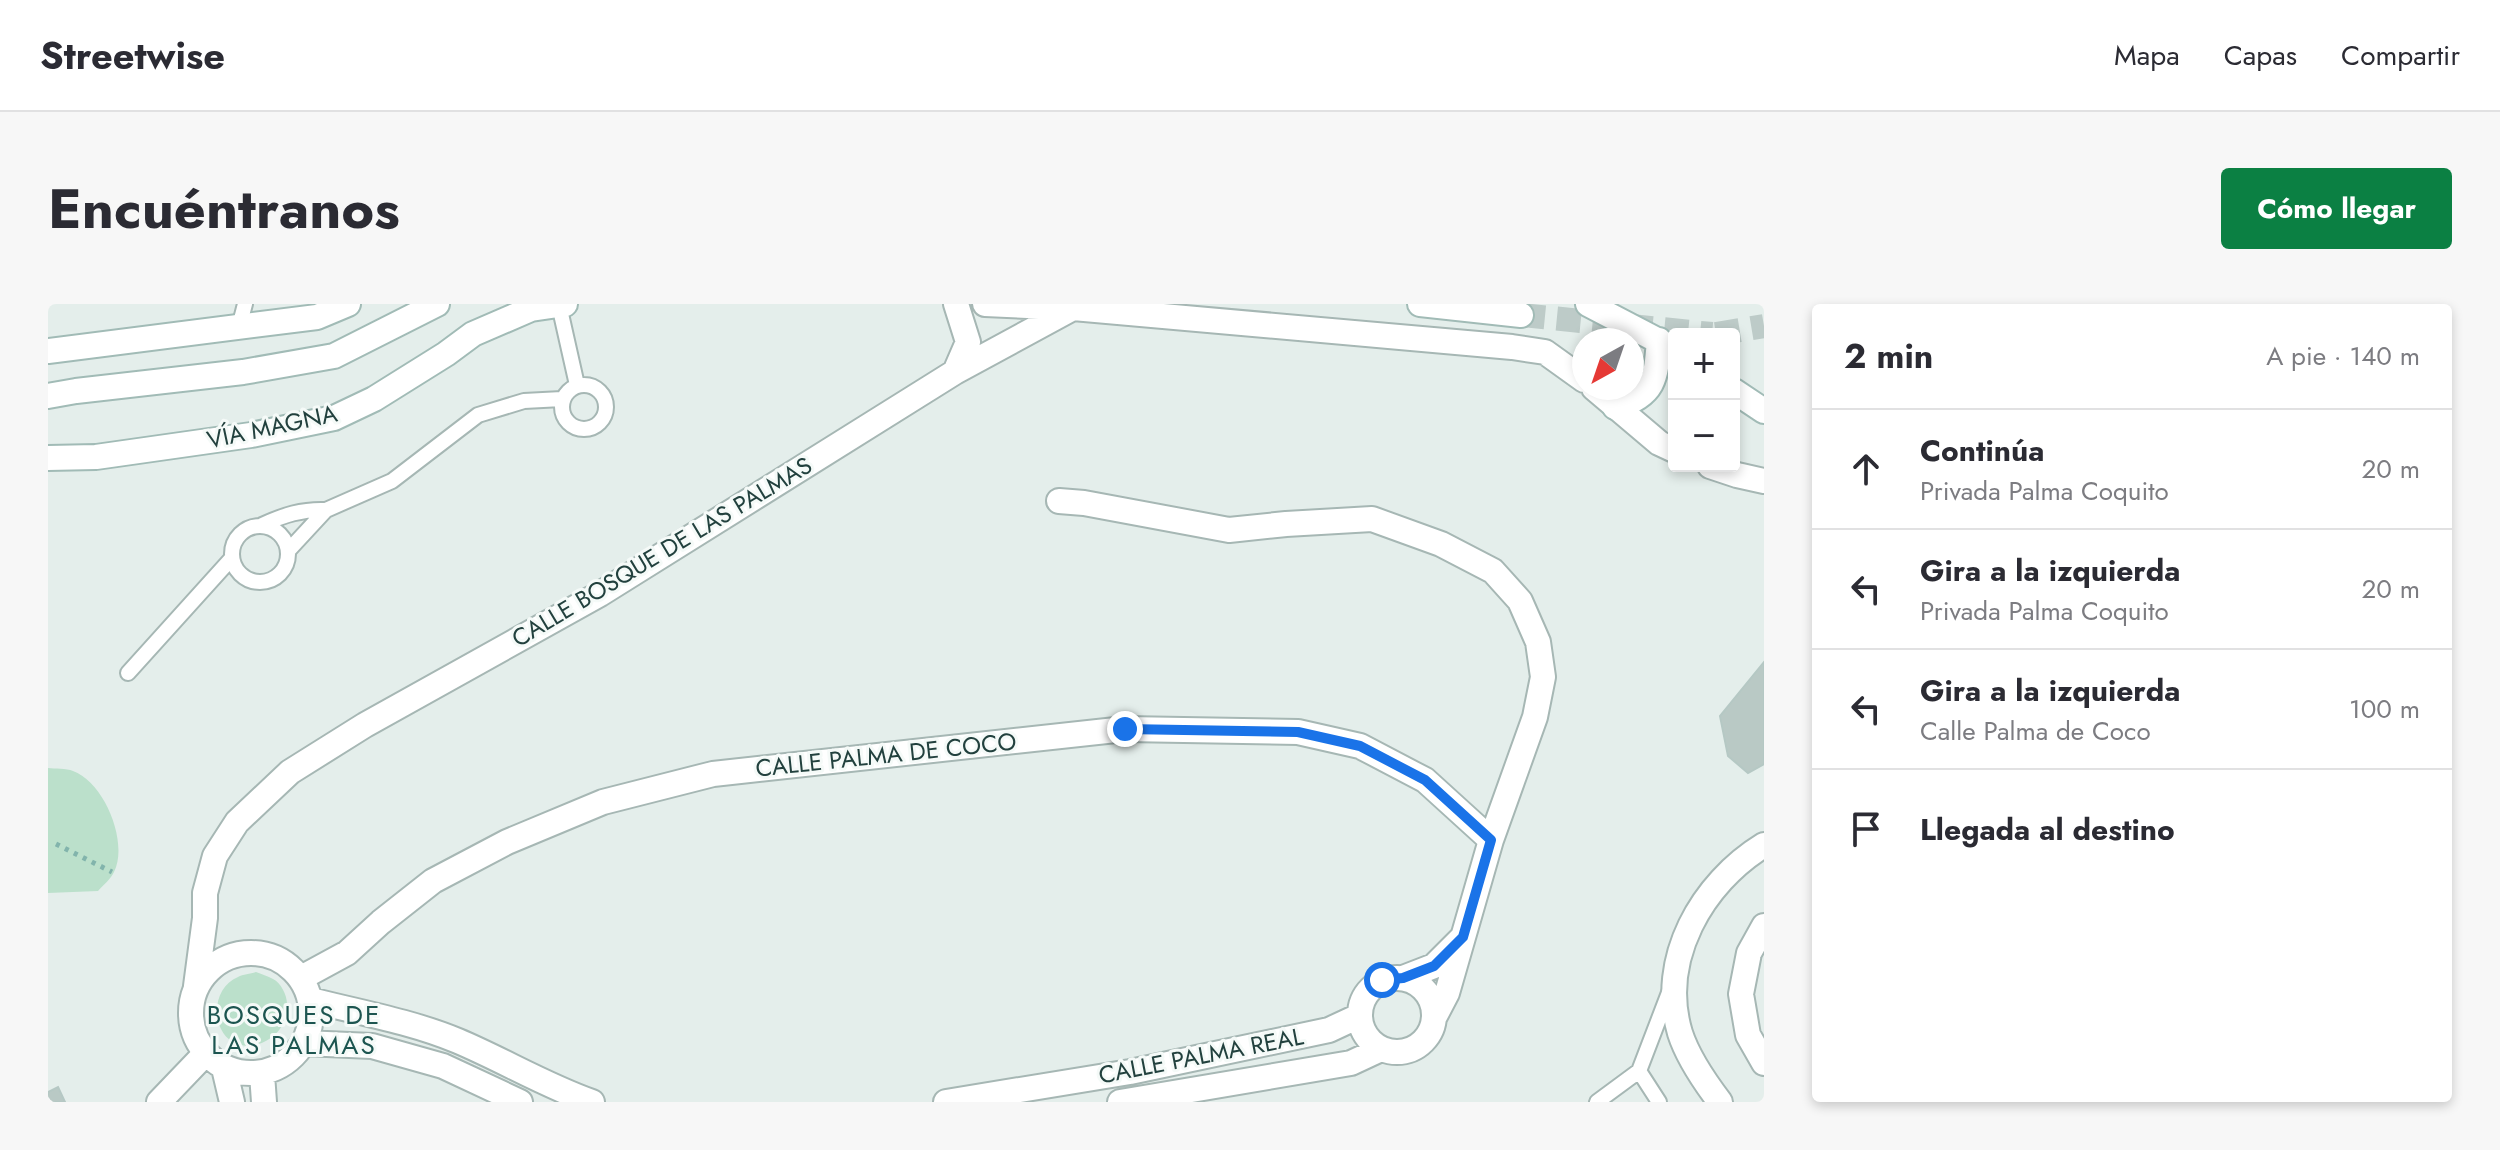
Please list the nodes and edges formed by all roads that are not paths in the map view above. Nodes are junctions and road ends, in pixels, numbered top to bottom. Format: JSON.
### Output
{"nodes":[{"id":1,"x":348,"y":304,"type":"edge"},
{"id":2,"x":437,"y":304,"type":"edge"},
{"id":3,"x":497,"y":304,"type":"edge"},
{"id":4,"x":561,"y":304,"type":"edge"},
{"id":5,"x":956,"y":304,"type":"edge"},
{"id":6,"x":985,"y":304,"type":"edge"},
{"id":7,"x":1420,"y":304,"type":"edge"},
{"id":8,"x":1588,"y":304,"type":"edge"},
{"id":9,"x":1073,"y":308,"type":"junction"},
{"id":10,"x":1521,"y":315,"type":"tunnel mouth"},
{"id":11,"x":242,"y":316,"type":"edge"},
{"id":12,"x":473,"y":334,"type":"junction"},
{"id":13,"x":1666,"y":345,"type":"edge"},
{"id":14,"x":48,"y":351,"type":"edge"},
{"id":15,"x":1572,"y":371,"type":"edge"},
{"id":16,"x":955,"y":372,"type":"junction"},
{"id":17,"x":577,"y":385,"type":"junction"},
{"id":18,"x":1740,"y":395,"type":"edge"},
{"id":19,"x":48,"y":396,"type":"edge"},
{"id":20,"x":562,"y":399,"type":"junction"},
{"id":21,"x":1607,"y":400,"type":"edge"},
{"id":22,"x":1615,"y":407,"type":"junction"},
{"id":23,"x":1764,"y":411,"type":"edge"},
{"id":24,"x":1668,"y":447,"type":"edge"},
{"id":25,"x":96,"y":457,"type":"junction"},
{"id":26,"x":48,"y":458,"type":"edge"},
{"id":27,"x":1728,"y":472,"type":"edge"},
{"id":28,"x":48,"y":476,"type":"edge"},
{"id":29,"x":1764,"y":481,"type":"edge"},
{"id":30,"x":1059,"y":501,"type":"dead end"},
{"id":31,"x":326,"y":510,"type":"junction"},
{"id":32,"x":262,"y":525,"type":"junction"},
{"id":33,"x":288,"y":551,"type":"junction"},
{"id":34,"x":231,"y":559,"type":"junction"},
{"id":35,"x":128,"y":673,"type":"dead end"},
{"id":36,"x":1491,"y":840,"type":"junction"},
{"id":37,"x":1764,"y":845,"type":"edge"},
{"id":38,"x":205,"y":918,"type":"junction"},
{"id":39,"x":1764,"y":926,"type":"edge"},
{"id":40,"x":1463,"y":937,"type":"junction"},
{"id":41,"x":238,"y":953,"type":"junction"},
{"id":42,"x":1403,"y":978,"type":"junction"},
{"id":43,"x":1673,"y":981,"type":"junction"},
{"id":44,"x":196,"y":986,"type":"junction"},
{"id":45,"x":306,"y":989,"type":"junction"},
{"id":46,"x":1359,"y":1016,"type":"junction"},
{"id":47,"x":1435,"y":1016,"type":"junction"},
{"id":48,"x":304,"y":1043,"type":"junction"},
{"id":49,"x":1381,"y":1049,"type":"junction"},
{"id":50,"x":215,"y":1061,"type":"junction"},
{"id":51,"x":1764,"y":1063,"type":"edge"},
{"id":52,"x":1639,"y":1071,"type":"junction"},
{"id":53,"x":262,"y":1074,"type":"junction"},
{"id":54,"x":159,"y":1102,"type":"edge"},
{"id":55,"x":232,"y":1102,"type":"edge"},
{"id":56,"x":264,"y":1102,"type":"edge"},
{"id":57,"x":520,"y":1102,"type":"edge"},
{"id":58,"x":592,"y":1102,"type":"edge"},
{"id":59,"x":946,"y":1102,"type":"edge"},
{"id":60,"x":1120,"y":1102,"type":"edge"},
{"id":61,"x":1597,"y":1102,"type":"edge"},
{"id":62,"x":1659,"y":1102,"type":"edge"},
{"id":63,"x":1720,"y":1102,"type":"edge"}],
"edges":[{"from":1,"to":11,"type":"street"},
{"from":2,"to":19,"type":"street"},
{"from":3,"to":12,"type":"street"},
{"from":4,"to":12,"type":"street","name":"VÍA MAGNA"},
{"from":4,"to":17,"type":"lane"},
{"from":5,"to":16,"type":"street"},
{"from":6,"to":9,"type":"street"},
{"from":7,"to":10,"type":"street"},
{"from":8,"to":13,"type":"street"},
{"from":9,"to":15,"type":"street"},
{"from":9,"to":16,"type":"street","name":"CALLE BOSQUE DE LAS PALMAS"},
{"from":11,"to":14,"type":"street"},
{"from":12,"to":25,"type":"street","name":"VÍA MAGNA"},
{"from":13,"to":22,"type":"street"},
{"from":16,"to":38,"type":"street","name":"CALLE BOSQUE DE LAS PALMAS"},
{"from":17,"to":20,"type":"lane"},
{"from":17,"to":20,"type":"lane"},
{"from":18,"to":23,"type":"street"},
{"from":20,"to":31,"type":"lane"},
{"from":21,"to":22,"type":"street"},
{"from":22,"to":24,"type":"street"},
{"from":25,"to":26,"type":"street","name":"VÍA MAGNA"},
{"from":25,"to":28,"type":"street"},
{"from":27,"to":29,"type":"street"},
{"from":30,"to":36,"type":"street"},
{"from":31,"to":32,"type":"lane"},
{"from":31,"to":33,"type":"lane"},
{"from":32,"to":33,"type":"lane"},
{"from":32,"to":34,"type":"lane"},
{"from":33,"to":34,"type":"lane"},
{"from":34,"to":35,"type":"lane"},
{"from":36,"to":40,"type":"street"},
{"from":36,"to":45,"type":"street","name":"CALLE PALMA DE COCO"},
{"from":37,"to":43,"type":"street"},
{"from":38,"to":41,"type":"street"},
{"from":38,"to":44,"type":"street","name":"CALLE BOSQUE DE LAS PALMAS"},
{"from":39,"to":51,"type":"street"},
{"from":40,"to":42,"type":"street"},
{"from":40,"to":47,"type":"street"},
{"from":41,"to":44,"type":"street"},
{"from":41,"to":45,"type":"street"},
{"from":42,"to":46,"type":"street"},
{"from":42,"to":47,"type":"street"},
{"from":43,"to":52,"type":"lane"},
{"from":43,"to":63,"type":"street"},
{"from":44,"to":50,"type":"street"},
{"from":45,"to":48,"type":"street"},
{"from":45,"to":58,"type":"street"},
{"from":46,"to":49,"type":"street"},
{"from":46,"to":59,"type":"street","name":"CALLE PALMA REAL"},
{"from":47,"to":49,"type":"street"},
{"from":48,"to":53,"type":"street"},
{"from":48,"to":57,"type":"street"},
{"from":49,"to":60,"type":"street","name":"CALLE PALMA REAL"},
{"from":50,"to":53,"type":"street"},
{"from":50,"to":54,"type":"street"},
{"from":50,"to":55,"type":"street"},
{"from":52,"to":61,"type":"lane"},
{"from":52,"to":62,"type":"lane"},
{"from":53,"to":56,"type":"street"}]}
